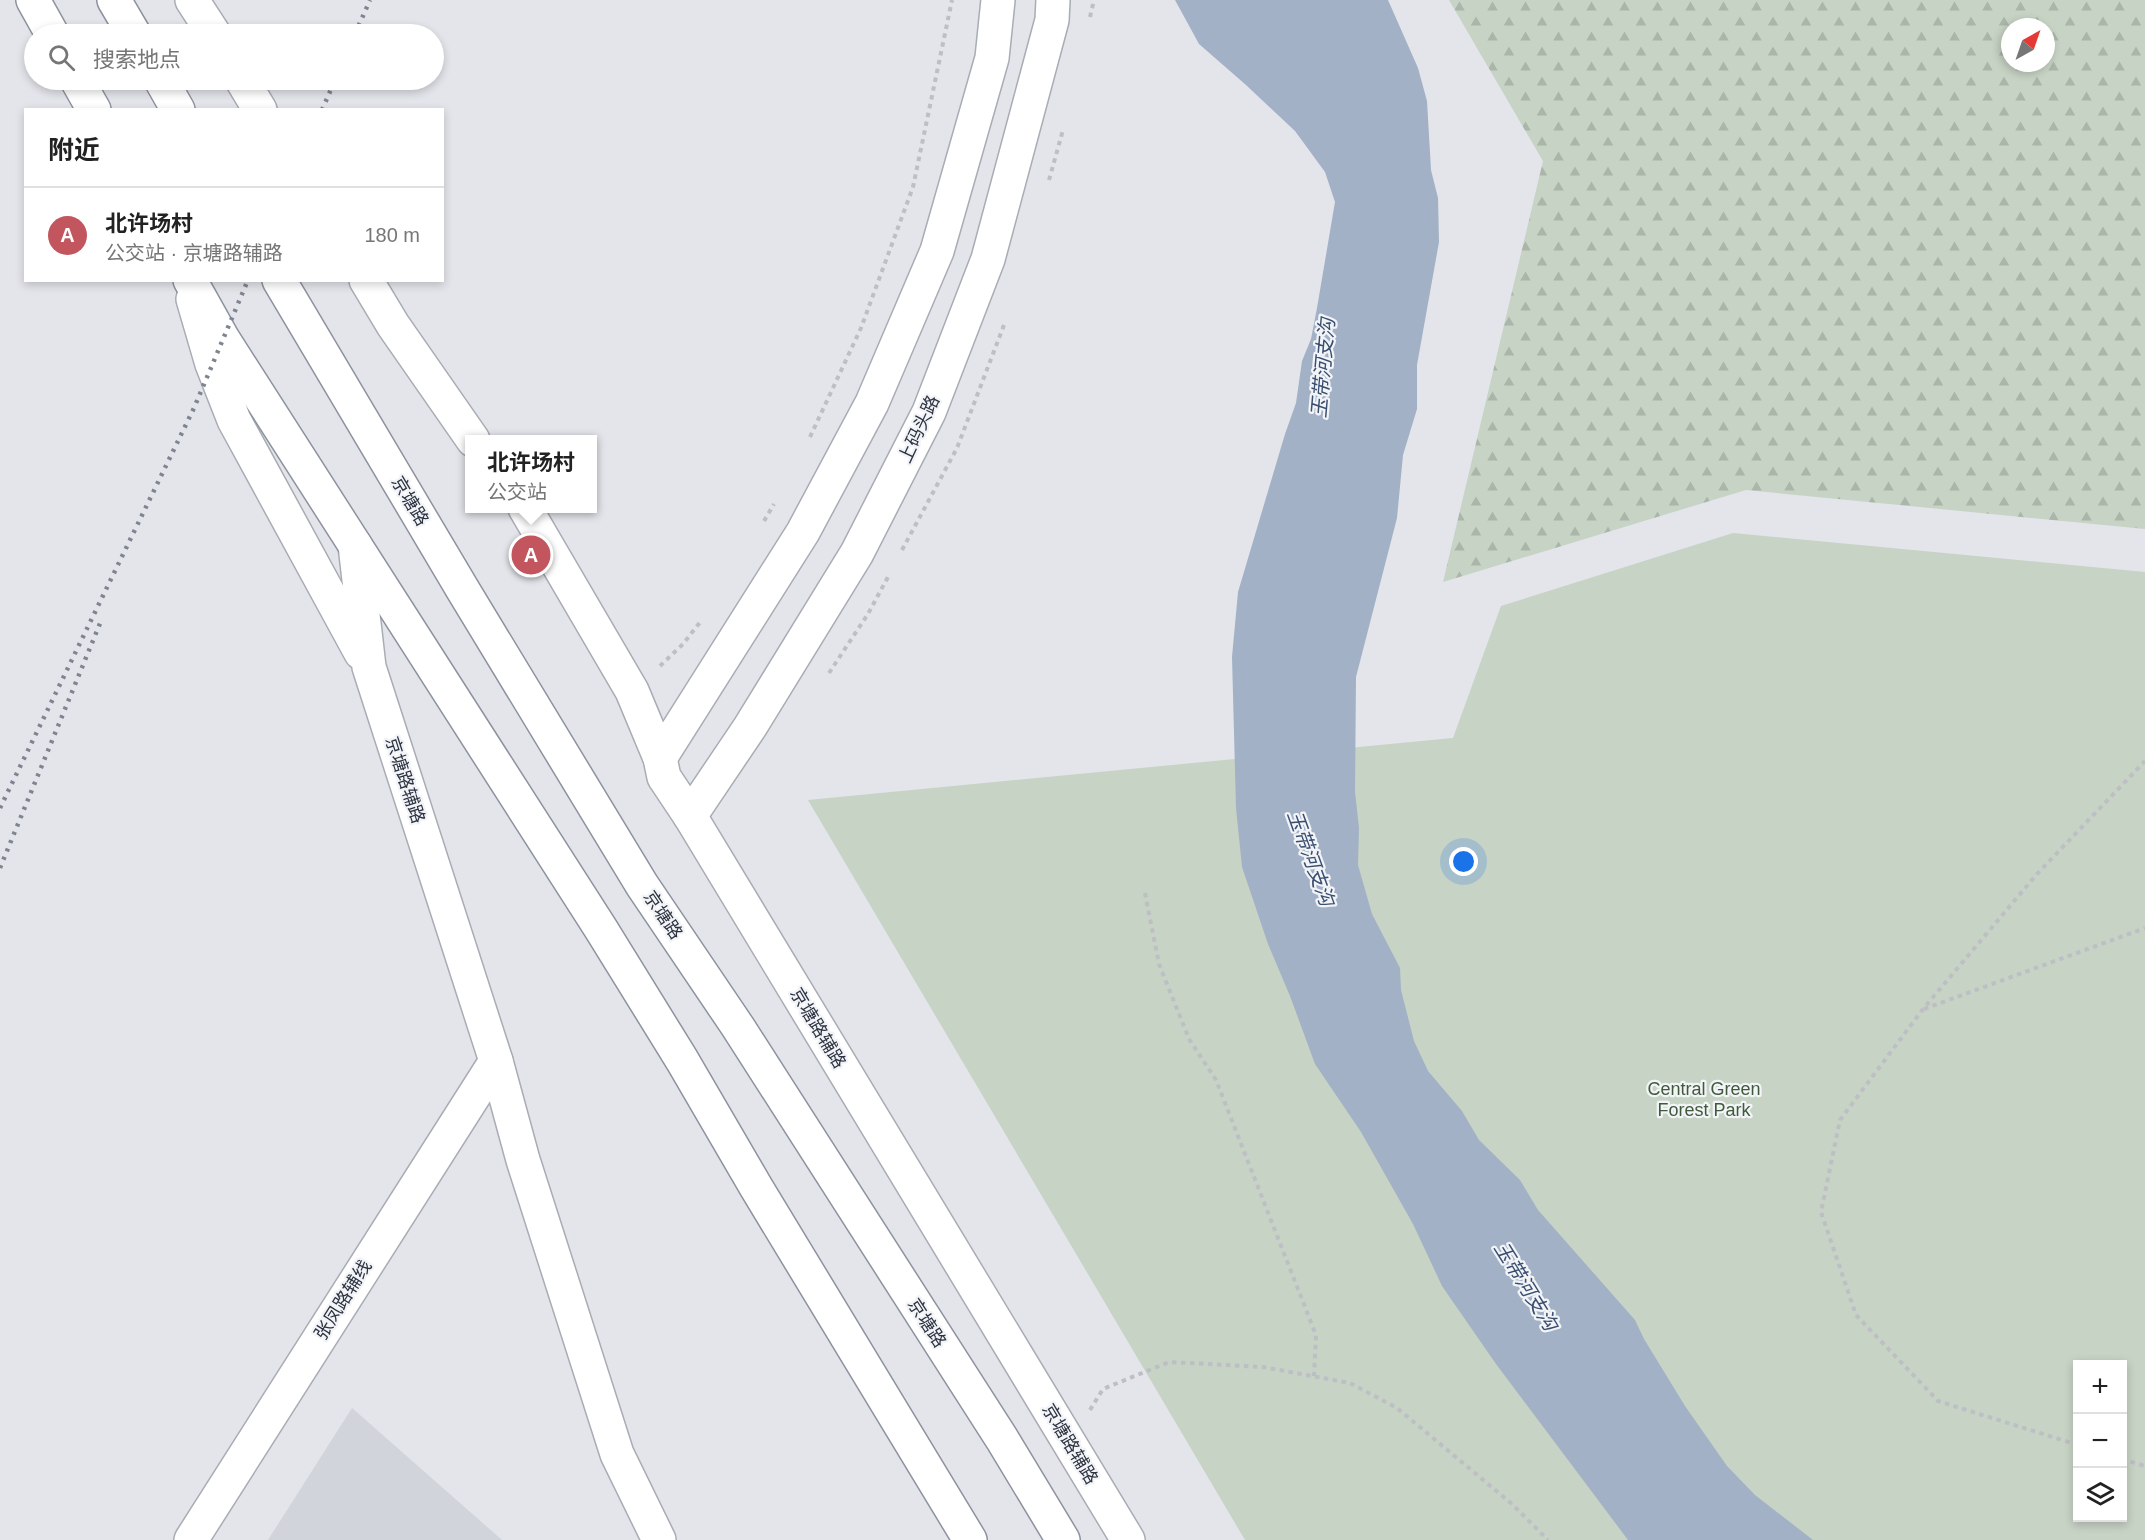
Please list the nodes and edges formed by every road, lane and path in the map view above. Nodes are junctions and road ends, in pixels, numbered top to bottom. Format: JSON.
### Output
{"nodes":[{"id":1,"x":33,"y":0,"type":"edge"},
{"id":2,"x":114,"y":0,"type":"edge"},
{"id":3,"x":192,"y":0,"type":"edge"},
{"id":4,"x":952,"y":0,"type":"edge"},
{"id":5,"x":998,"y":0,"type":"edge"},
{"id":6,"x":1053,"y":0,"type":"edge"},
{"id":7,"x":46,"y":24,"type":"edge"},
{"id":8,"x":128,"y":24,"type":"edge"},
{"id":9,"x":208,"y":24,"type":"edge"},
{"id":10,"x":83,"y":90,"type":"edge"},
{"id":11,"x":167,"y":90,"type":"edge"},
{"id":12,"x":248,"y":90,"type":"edge"},
{"id":13,"x":93,"y":108,"type":"edge"},
{"id":14,"x":177,"y":108,"type":"edge"},
{"id":15,"x":259,"y":108,"type":"edge"},
{"id":16,"x":190,"y":282,"type":"edge"},
{"id":17,"x":190,"y":282,"type":"edge"},
{"id":18,"x":280,"y":282,"type":"edge"},
{"id":19,"x":367,"y":282,"type":"edge"},
{"id":20,"x":470,"y":435,"type":"edge"},
{"id":21,"x":806,"y":446,"type":"dead end"},
{"id":22,"x":778,"y":496,"type":"dead end"},
{"id":23,"x":528,"y":513,"type":"edge"},
{"id":24,"x":761,"y":526,"type":"dead end"},
{"id":25,"x":355,"y":545,"type":"junction"},
{"id":26,"x":702,"y":620,"type":"dead end"},
{"id":27,"x":369,"y":667,"type":"junction"},
{"id":28,"x":632,"y":691,"type":"junction"},
{"id":29,"x":660,"y":758,"type":"junction"},
{"id":30,"x":2145,"y":761,"type":"edge"},
{"id":31,"x":690,"y":816,"type":"junction"},
{"id":32,"x":1145,"y":893,"type":"dead end"},
{"id":33,"x":2145,"y":928,"type":"edge"},
{"id":34,"x":1923,"y":1010,"type":"junction"},
{"id":35,"x":496,"y":1061,"type":"junction"},
{"id":36,"x":1314,"y":1376,"type":"junction"},
{"id":37,"x":2073,"y":1443,"type":"edge"},
{"id":38,"x":1070,"y":1444,"type":"junction"},
{"id":39,"x":2127,"y":1461,"type":"edge"},
{"id":40,"x":2145,"y":1466,"type":"edge"},
{"id":41,"x":191,"y":1540,"type":"edge"},
{"id":42,"x":659,"y":1540,"type":"edge"},
{"id":43,"x":970,"y":1540,"type":"edge"},
{"id":44,"x":1063,"y":1540,"type":"edge"},
{"id":45,"x":1128,"y":1540,"type":"edge"},
{"id":46,"x":1548,"y":1540,"type":"edge"}],
"edges":[{"from":1,"to":7,"type":"main road"},
{"from":2,"to":8,"type":"main road"},
{"from":3,"to":9,"type":"main road"},
{"from":4,"to":21,"type":"path"},
{"from":5,"to":29,"type":"main road"},
{"from":6,"to":31,"type":"main road","name":"上码头路"},
{"from":10,"to":13,"type":"main road"},
{"from":11,"to":14,"type":"main road"},
{"from":12,"to":15,"type":"main road"},
{"from":16,"to":25,"type":"main road"},
{"from":17,"to":27,"type":"main road","name":"京塘路辅路"},
{"from":18,"to":44,"type":"main road","name":"京塘路"},
{"from":19,"to":20,"type":"main road"},
{"from":22,"to":24,"type":"path"},
{"from":23,"to":28,"type":"main road","name":"京塘路辅路"},
{"from":25,"to":27,"type":"main road","name":"京塘路辅路"},
{"from":25,"to":43,"type":"main road"},
{"from":26,"to":28,"type":"path"},
{"from":27,"to":35,"type":"main road","name":"京塘路辅路"},
{"from":28,"to":29,"type":"main road","name":"京塘路辅路"},
{"from":29,"to":31,"type":"main road","name":"京塘路辅路"},
{"from":30,"to":34,"type":"path"},
{"from":31,"to":38,"type":"main road","name":"京塘路辅路"},
{"from":32,"to":36,"type":"path"},
{"from":33,"to":34,"type":"path"},
{"from":34,"to":37,"type":"path"},
{"from":35,"to":41,"type":"main road","name":"张凤路辅线"},
{"from":35,"to":42,"type":"main road","name":"京塘路辅路"},
{"from":36,"to":38,"type":"path"},
{"from":36,"to":46,"type":"path"},
{"from":38,"to":45,"type":"main road","name":"京塘路辅路"},
{"from":39,"to":40,"type":"path"}]}
